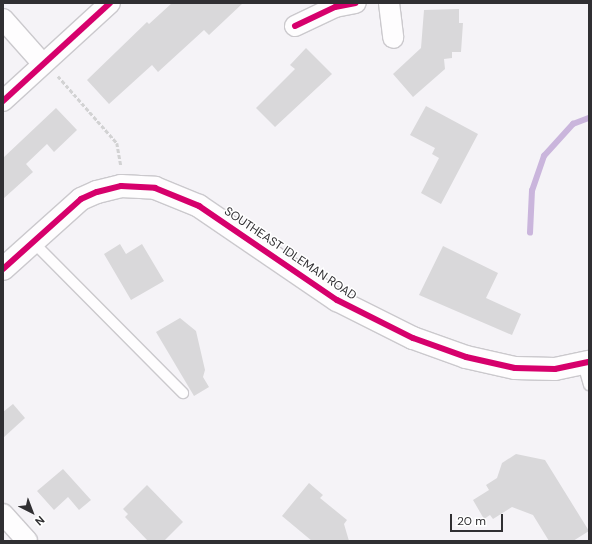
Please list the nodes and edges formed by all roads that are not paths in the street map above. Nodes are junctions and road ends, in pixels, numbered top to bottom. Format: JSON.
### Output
{"nodes":[{"id":1,"x":110,"y":3,"type":"edge"},
{"id":2,"x":356,"y":3,"type":"edge"},
{"id":3,"x":389,"y":3,"type":"edge"},
{"id":4,"x":3,"y":19,"type":"edge"},
{"id":5,"x":295,"y":26,"type":"dead end"},
{"id":6,"x":393,"y":38,"type":"dead end"},
{"id":7,"x":43,"y":64,"type":"junction"},
{"id":8,"x":3,"y":101,"type":"edge"},
{"id":9,"x":33,"y":242,"type":"junction"},
{"id":10,"x":3,"y":269,"type":"edge"},
{"id":11,"x":586,"y":363,"type":"edge"},
{"id":12,"x":589,"y":385,"type":"edge"},
{"id":13,"x":183,"y":393,"type":"dead end"},
{"id":14,"x":3,"y":514,"type":"edge"},
{"id":15,"x":27,"y":541,"type":"edge"}],
"edges":[{"from":1,"to":7,"type":"street"},
{"from":2,"to":5,"type":"street"},
{"from":3,"to":6,"type":"street"},
{"from":4,"to":7,"type":"street"},
{"from":7,"to":8,"type":"street"},
{"from":9,"to":10,"type":"main road","name":"SOUTHEAST IDLEMAN ROAD"},
{"from":9,"to":11,"type":"main road","name":"SOUTHEAST IDLEMAN ROAD"},
{"from":9,"to":13,"type":"lane"},
{"from":11,"to":12,"type":"lane"},
{"from":14,"to":15,"type":"street"}]}
